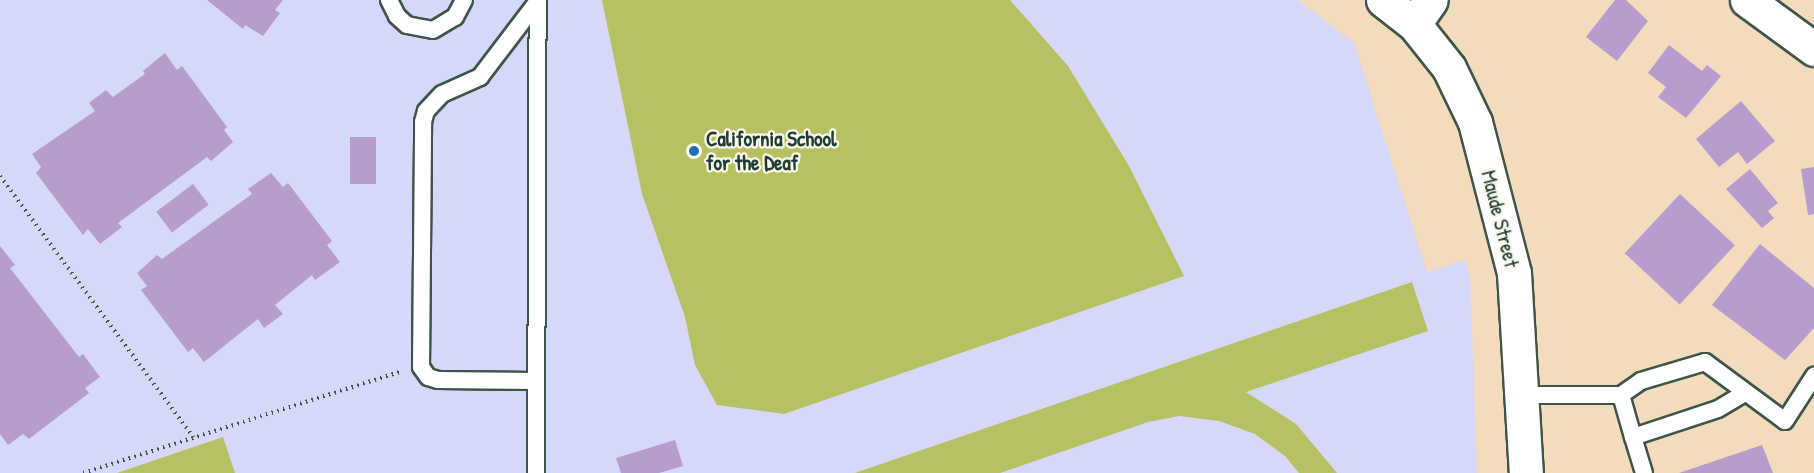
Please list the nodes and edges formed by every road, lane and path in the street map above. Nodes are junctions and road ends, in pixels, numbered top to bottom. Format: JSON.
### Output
{"nodes":[{"id":1,"x":389,"y":0,"type":"edge"},
{"id":2,"x":464,"y":0,"type":"edge"},
{"id":3,"x":538,"y":0,"type":"edge"},
{"id":4,"x":1383,"y":0,"type":"edge"},
{"id":5,"x":1747,"y":0,"type":"edge"},
{"id":6,"x":1422,"y":12,"type":"edge"},
{"id":7,"x":1814,"y":49,"type":"edge"},
{"id":8,"x":0,"y":176,"type":"edge"},
{"id":9,"x":422,"y":368,"type":"junction"},
{"id":10,"x":1814,"y":376,"type":"edge"},
{"id":11,"x":536,"y":381,"type":"junction"},
{"id":12,"x":1745,"y":393,"type":"junction"},
{"id":13,"x":1522,"y":395,"type":"junction"},
{"id":14,"x":1620,"y":395,"type":"junction"},
{"id":15,"x":193,"y":437,"type":"junction"},
{"id":16,"x":1633,"y":437,"type":"junction"},
{"id":17,"x":82,"y":473,"type":"edge"},
{"id":18,"x":536,"y":473,"type":"edge"},
{"id":19,"x":1526,"y":473,"type":"edge"},
{"id":20,"x":1644,"y":473,"type":"edge"}],
"edges":[{"from":1,"to":2,"type":"lane"},
{"from":3,"to":9,"type":"lane"},
{"from":3,"to":11,"type":"lane"},
{"from":4,"to":6,"type":"street","name":"Maude Street"},
{"from":5,"to":7,"type":"street"},
{"from":6,"to":13,"type":"street","name":"Maude Street"},
{"from":8,"to":15,"type":"path"},
{"from":9,"to":11,"type":"lane"},
{"from":9,"to":15,"type":"path"},
{"from":10,"to":12,"type":"lane"},
{"from":11,"to":18,"type":"lane"},
{"from":12,"to":14,"type":"lane"},
{"from":12,"to":16,"type":"lane"},
{"from":13,"to":14,"type":"lane"},
{"from":13,"to":19,"type":"street","name":"Maude Street"},
{"from":14,"to":16,"type":"lane"},
{"from":15,"to":17,"type":"path"},
{"from":16,"to":20,"type":"lane"}]}
